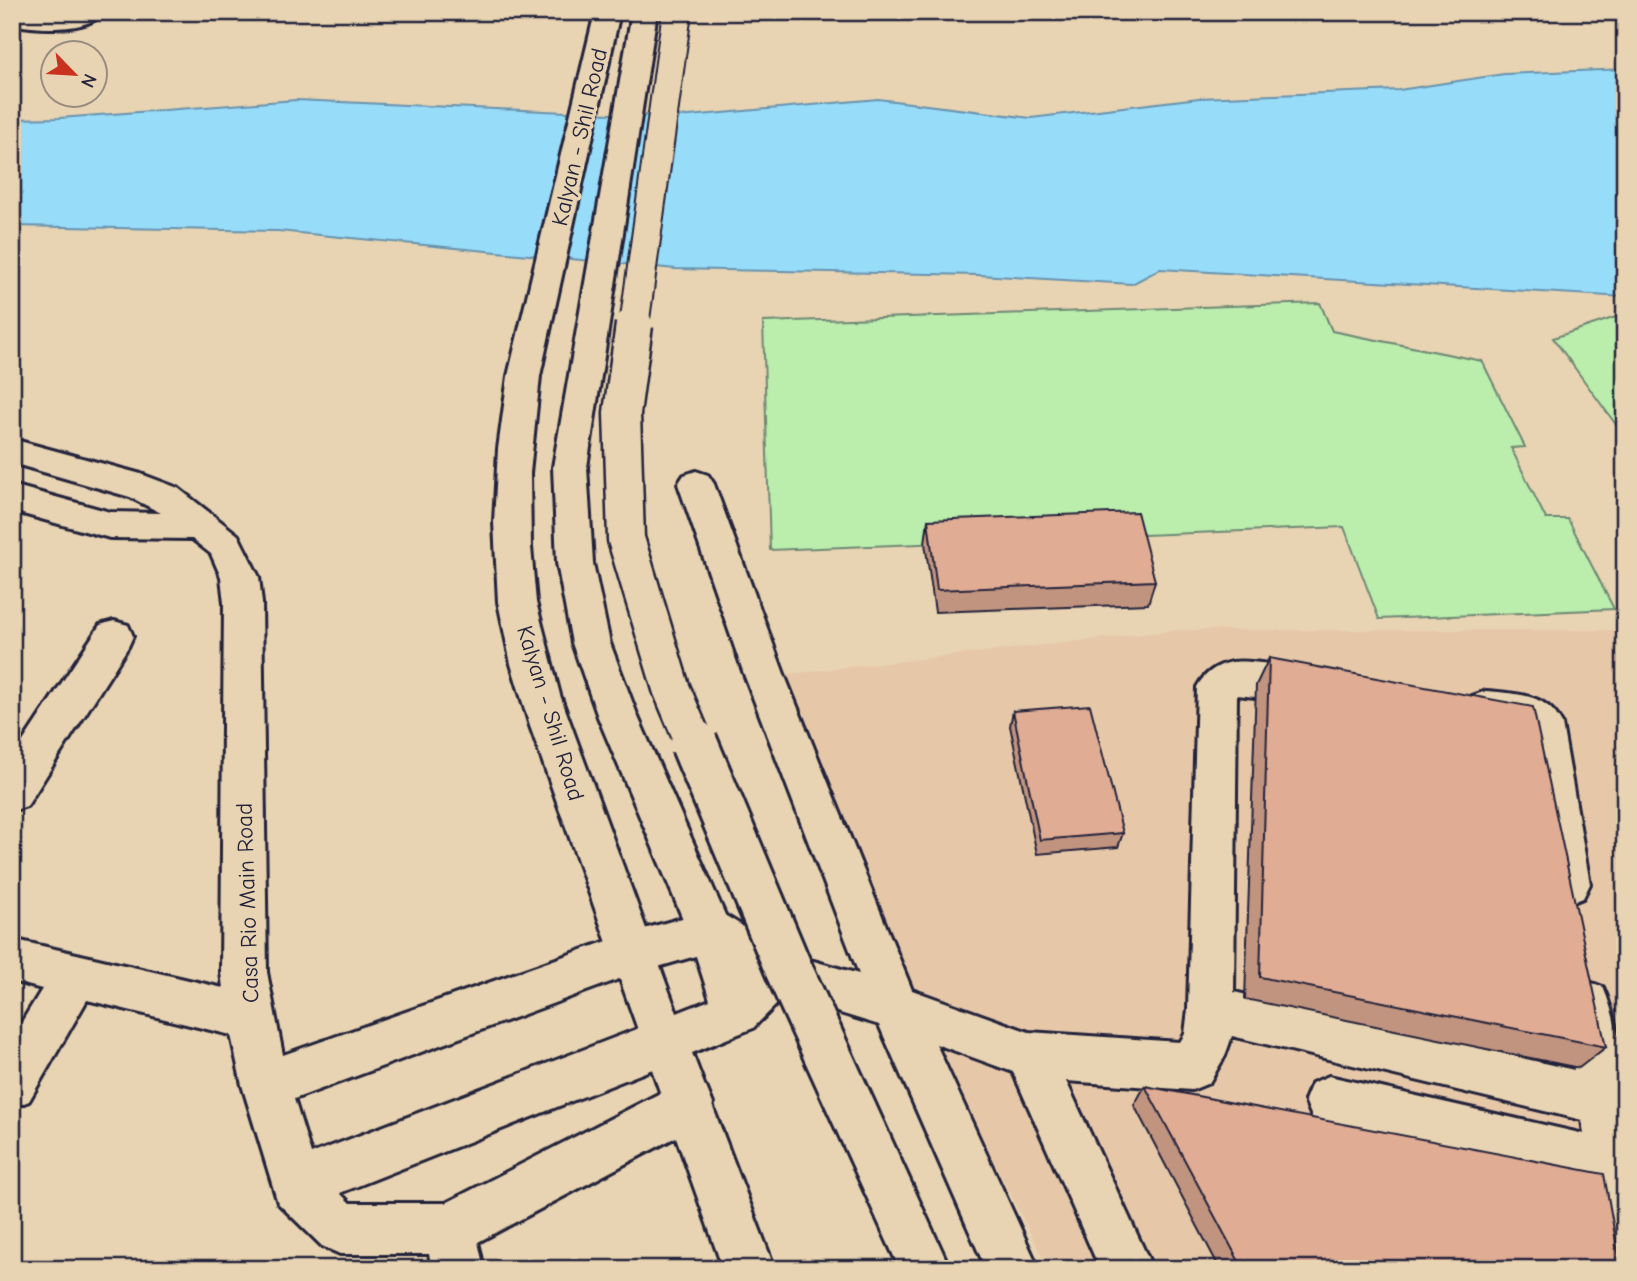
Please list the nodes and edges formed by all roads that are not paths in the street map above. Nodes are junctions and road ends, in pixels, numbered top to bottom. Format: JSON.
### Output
{"nodes":[{"id":1,"x":90,"y":12,"type":"edge"},
{"id":2,"x":608,"y":12,"type":"edge"},
{"id":3,"x":645,"y":12,"type":"edge"},
{"id":4,"x":677,"y":12,"type":"edge"},
{"id":5,"x":12,"y":16,"type":"edge"},
{"id":6,"x":12,"y":451,"type":"edge"},
{"id":7,"x":696,"y":484,"type":"dead end"},
{"id":8,"x":12,"y":498,"type":"edge"},
{"id":9,"x":200,"y":525,"type":"junction"},
{"id":10,"x":114,"y":636,"type":"dead end"},
{"id":11,"x":1354,"y":692,"type":"edge"},
{"id":12,"x":1447,"y":703,"type":"edge"},
{"id":13,"x":12,"y":793,"type":"edge"},
{"id":14,"x":710,"y":931,"type":"junction"},
{"id":15,"x":630,"y":954,"type":"junction"},
{"id":16,"x":12,"y":960,"type":"edge"},
{"id":17,"x":779,"y":972,"type":"junction"},
{"id":18,"x":76,"y":975,"type":"junction"},
{"id":19,"x":895,"y":1007,"type":"junction"},
{"id":20,"x":1211,"y":1009,"type":"junction"},
{"id":21,"x":737,"y":1012,"type":"junction"},
{"id":22,"x":251,"y":1017,"type":"junction"},
{"id":23,"x":666,"y":1041,"type":"junction"},
{"id":24,"x":1030,"y":1055,"type":"junction"},
{"id":25,"x":12,"y":1084,"type":"edge"},
{"id":26,"x":266,"y":1085,"type":"junction"},
{"id":27,"x":1329,"y":1100,"type":"dead end"},
{"id":28,"x":1603,"y":1101,"type":"junction"},
{"id":29,"x":689,"y":1104,"type":"junction"},
{"id":30,"x":1614,"y":1166,"type":"junction"},
{"id":31,"x":296,"y":1185,"type":"junction"},
{"id":32,"x":1625,"y":1236,"type":"edge"},
{"id":33,"x":454,"y":1249,"type":"edge"},
{"id":34,"x":749,"y":1269,"type":"edge"},
{"id":35,"x":925,"y":1269,"type":"edge"},
{"id":36,"x":1013,"y":1269,"type":"edge"},
{"id":37,"x":1127,"y":1269,"type":"edge"}],
"edges":[{"from":1,"to":5,"type":"main road"},
{"from":2,"to":15,"type":"main road","name":"Kalyan - Shil Road"},
{"from":3,"to":14,"type":"main road","name":"Kalyan - Shil Road"},
{"from":4,"to":35,"type":"main road","bridge":true},
{"from":6,"to":9,"type":"main road","name":"Casa Rio Main Road"},
{"from":7,"to":19,"type":"main road"},
{"from":8,"to":9,"type":"main road"},
{"from":9,"to":22,"type":"main road","name":"Casa Rio Main Road"},
{"from":10,"to":13,"type":"main road"},
{"from":11,"to":20,"type":"main road"},
{"from":12,"to":28,"type":"main road"},
{"from":14,"to":15,"type":"main road"},
{"from":14,"to":17,"type":"main road"},
{"from":14,"to":21,"type":"main road","name":"Kalyan - Shil Road"},
{"from":15,"to":23,"type":"main road","name":"Kalyan - Shil Road"},
{"from":15,"to":26,"type":"main road"},
{"from":16,"to":18,"type":"main road"},
{"from":17,"to":19,"type":"main road"},
{"from":17,"to":21,"type":"main road"},
{"from":18,"to":22,"type":"main road"},
{"from":18,"to":25,"type":"main road"},
{"from":19,"to":24,"type":"main road"},
{"from":19,"to":36,"type":"main road"},
{"from":20,"to":24,"type":"main road"},
{"from":20,"to":28,"type":"main road"},
{"from":21,"to":23,"type":"main road"},
{"from":22,"to":26,"type":"main road","name":"Casa Rio Main Road"},
{"from":23,"to":29,"type":"main road","name":"Kalyan - Shil Road"},
{"from":23,"to":31,"type":"main road"},
{"from":24,"to":37,"type":"main road"},
{"from":26,"to":31,"type":"main road","name":"Casa Rio Main Road"},
{"from":27,"to":30,"type":"main road"},
{"from":28,"to":30,"type":"main road"},
{"from":29,"to":33,"type":"main road","name":"Casa Rio Main Road"},
{"from":29,"to":34,"type":"main road","name":"Kalyan - Shil Road"},
{"from":30,"to":32,"type":"main road"},
{"from":31,"to":33,"type":"main road","name":"Casa Rio Main Road"}]}
